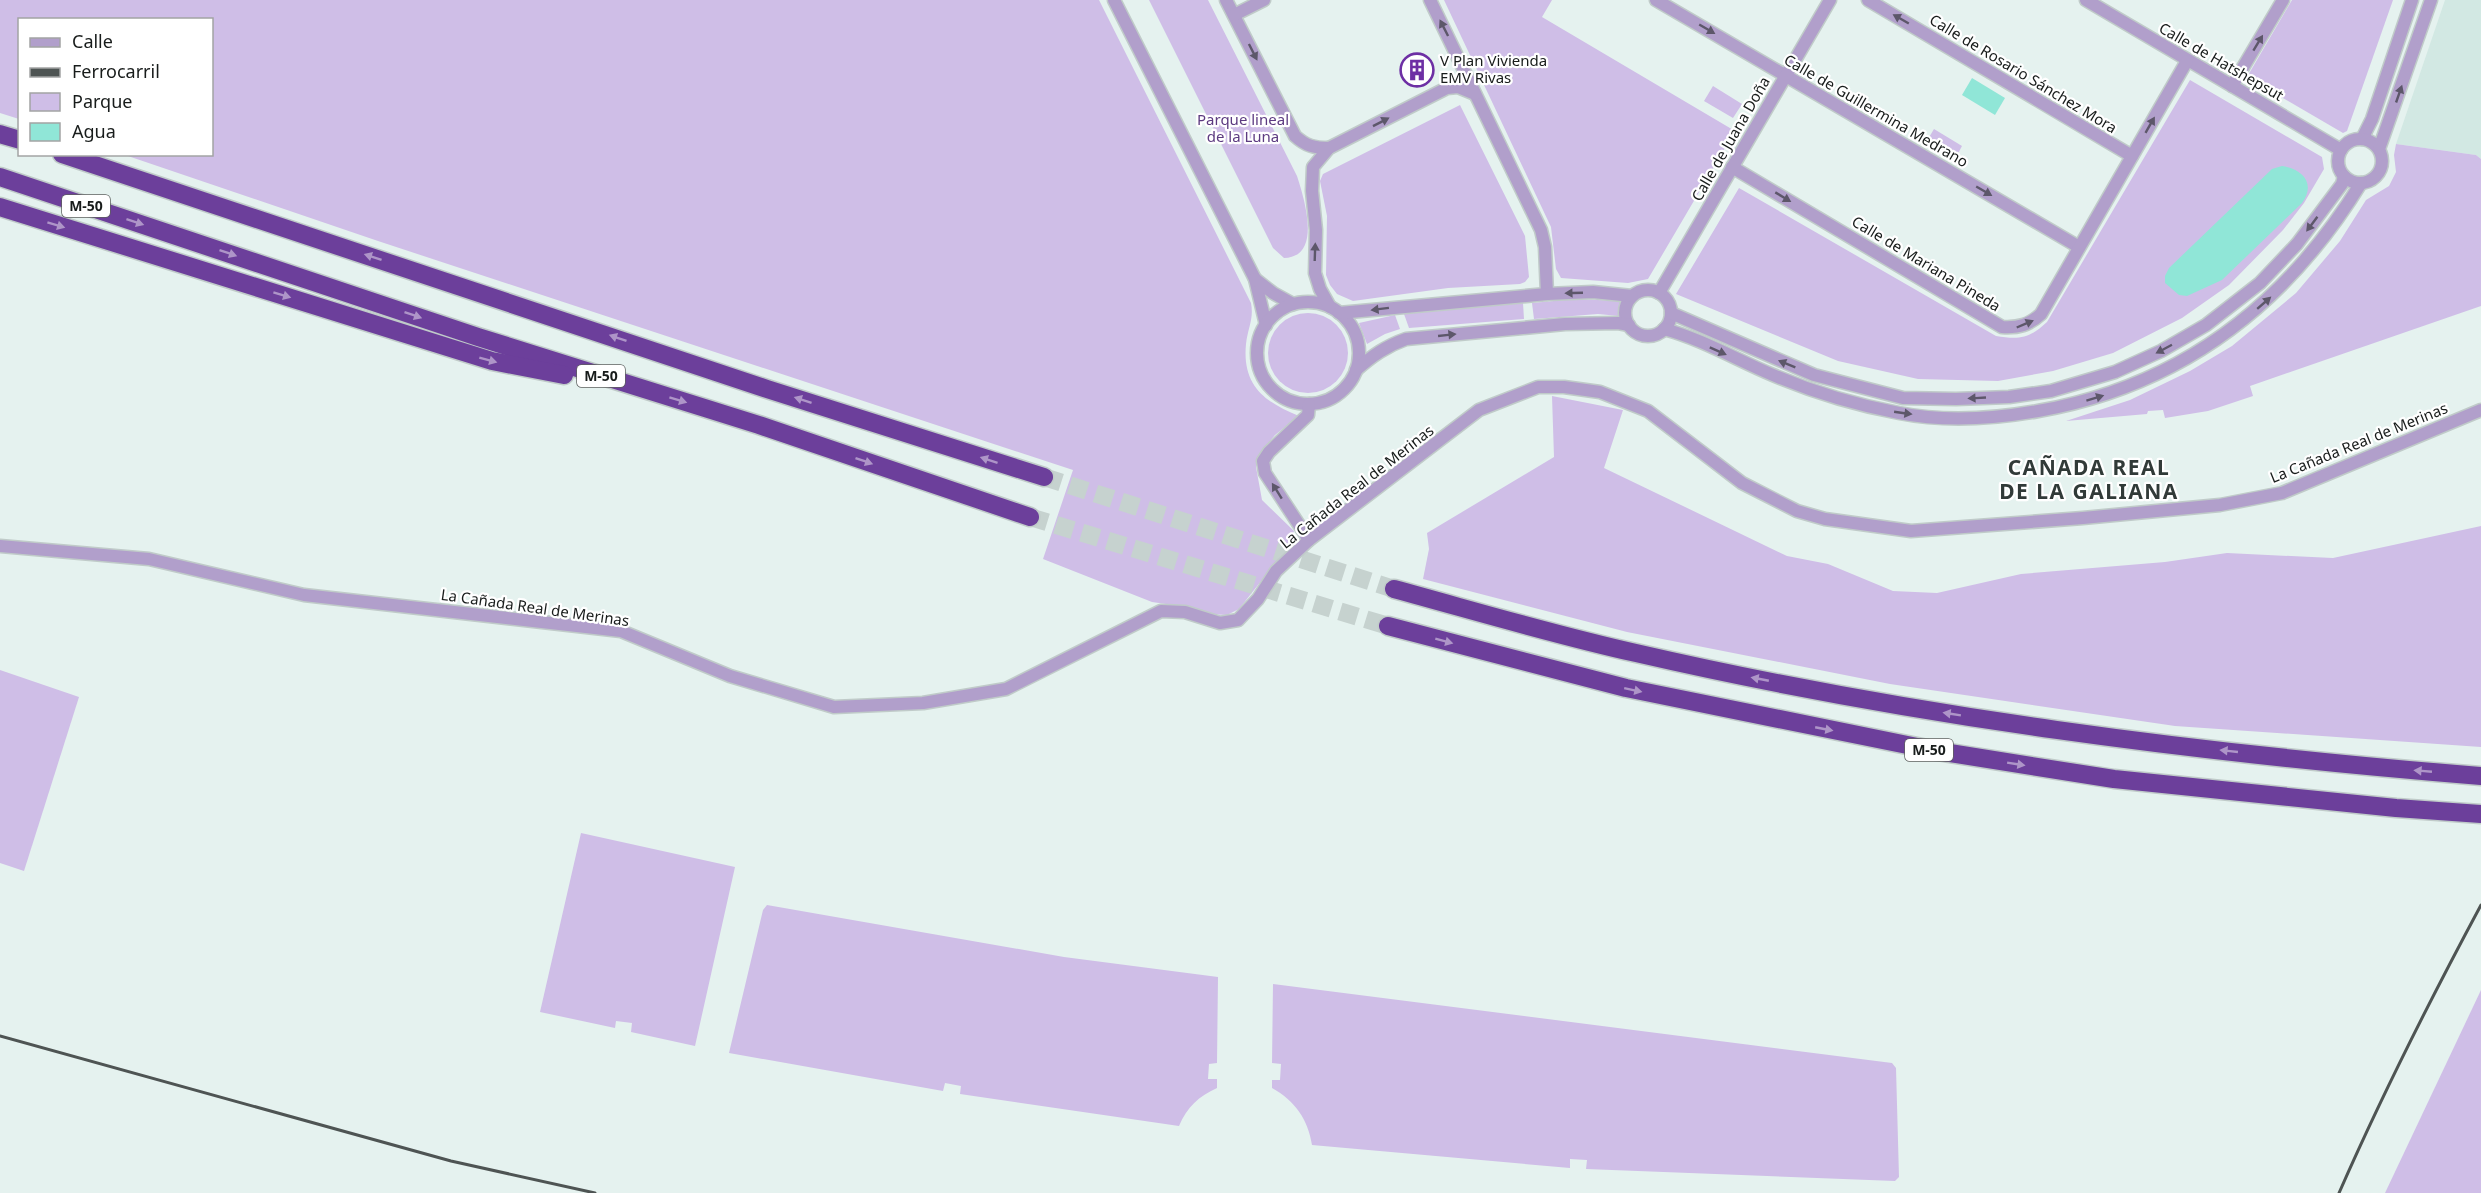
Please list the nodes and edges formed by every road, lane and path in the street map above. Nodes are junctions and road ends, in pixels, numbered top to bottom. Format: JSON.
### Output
{"nodes":[{"id":1,"x":1114,"y":0,"type":"edge"},
{"id":2,"x":1226,"y":0,"type":"edge"},
{"id":3,"x":1264,"y":0,"type":"edge"},
{"id":4,"x":1430,"y":0,"type":"edge"},
{"id":5,"x":1656,"y":0,"type":"edge"},
{"id":6,"x":1830,"y":0,"type":"edge"},
{"id":7,"x":1868,"y":0,"type":"edge"},
{"id":8,"x":2086,"y":0,"type":"edge"},
{"id":9,"x":2283,"y":0,"type":"edge"},
{"id":10,"x":2412,"y":0,"type":"edge"},
{"id":11,"x":2431,"y":0,"type":"edge"},
{"id":12,"x":1234,"y":15,"type":"junction"},
{"id":13,"x":2187,"y":61,"type":"junction"},
{"id":14,"x":1461,"y":63,"type":"junction"},
{"id":15,"x":1786,"y":75,"type":"junction"},
{"id":16,"x":2232,"y":86,"type":"junction"},
{"id":17,"x":1447,"y":88,"type":"junction"},
{"id":18,"x":1474,"y":94,"type":"junction"},
{"id":19,"x":0,"y":134,"type":"edge"},
{"id":20,"x":18,"y":139,"type":"edge"},
{"id":21,"x":2362,"y":139,"type":"junction"},
{"id":22,"x":1329,"y":148,"type":"junction"},
{"id":23,"x":2379,"y":149,"type":"junction"},
{"id":24,"x":2341,"y":150,"type":"junction"},
{"id":25,"x":68,"y":156,"type":"edge"},
{"id":26,"x":2132,"y":156,"type":"junction"},
{"id":27,"x":1732,"y":167,"type":"junction"},
{"id":28,"x":2344,"y":176,"type":"junction"},
{"id":29,"x":0,"y":177,"type":"edge"},
{"id":30,"x":2361,"y":183,"type":"junction"},
{"id":31,"x":0,"y":207,"type":"edge"},
{"id":32,"x":2079,"y":247,"type":"junction"},
{"id":33,"x":1255,"y":279,"type":"junction"},
{"id":34,"x":1659,"y":293,"type":"junction"},
{"id":35,"x":1547,"y":294,"type":"junction"},
{"id":36,"x":1632,"y":296,"type":"junction"},
{"id":37,"x":1293,"y":304,"type":"junction"},
{"id":38,"x":1335,"y":310,"type":"junction"},
{"id":39,"x":1671,"y":313,"type":"junction"},
{"id":40,"x":1266,"y":325,"type":"junction"},
{"id":41,"x":1629,"y":325,"type":"junction"},
{"id":42,"x":1664,"y":329,"type":"junction"},
{"id":43,"x":1356,"y":370,"type":"junction"},
{"id":44,"x":648,"y":390,"type":"junction"},
{"id":45,"x":1309,"y":404,"type":"junction"},
{"id":46,"x":2481,"y":410,"type":"edge"},
{"id":47,"x":1044,"y":477,"type":"tunnel mouth"},
{"id":48,"x":1030,"y":517,"type":"tunnel mouth"},
{"id":49,"x":1309,"y":540,"type":"junction"},
{"id":50,"x":0,"y":546,"type":"edge"},
{"id":51,"x":1394,"y":589,"type":"tunnel mouth"},
{"id":52,"x":1388,"y":626,"type":"tunnel mouth"},
{"id":53,"x":2481,"y":776,"type":"edge"},
{"id":54,"x":2481,"y":814,"type":"edge"}],
"edges":[{"from":1,"to":33,"type":"street"},
{"from":2,"to":12,"type":"street"},
{"from":3,"to":12,"type":"street"},
{"from":14,"to":4,"type":"street","one_way":true},
{"from":5,"to":15,"type":"street","name":"Calle de Guillermina Medrano","one_way":true},
{"from":6,"to":15,"type":"street","name":"Calle de Juana Doña"},
{"from":26,"to":7,"type":"street","name":"Calle de Rosario Sánchez Mora","one_way":true},
{"from":8,"to":13,"type":"street","name":"Calle de Hatshepsut"},
{"from":16,"to":9,"type":"street","one_way":true},
{"from":10,"to":21,"type":"street"},
{"from":23,"to":11,"type":"street","one_way":true},
{"from":12,"to":22,"type":"street","one_way":true},
{"from":13,"to":16,"type":"street","name":"Calle de Hatshepsut"},
{"from":26,"to":13,"type":"street","name":"Calle de Mariana Pineda","one_way":true},
{"from":14,"to":17,"type":"street"},
{"from":14,"to":18,"type":"street"},
{"from":15,"to":27,"type":"street","name":"Calle de Juana Doña"},
{"from":15,"to":32,"type":"street","name":"Calle de Guillermina Medrano","one_way":true},
{"from":16,"to":24,"type":"street","name":"Calle de Hatshepsut"},
{"from":17,"to":18,"type":"street"},
{"from":22,"to":17,"type":"street","one_way":true},
{"from":18,"to":35,"type":"street"},
{"from":19,"to":20,"type":"highway"},
{"from":21,"to":23,"type":"street"},
{"from":21,"to":24,"type":"street"},
{"from":38,"to":22,"type":"street","one_way":true},
{"from":23,"to":30,"type":"street"},
{"from":24,"to":28,"type":"street"},
{"from":47,"to":25,"type":"highway","one_way":true},
{"from":26,"to":32,"type":"street","name":"Calle de Mariana Pineda"},
{"from":27,"to":32,"type":"street","name":"Calle de Mariana Pineda","one_way":true},
{"from":27,"to":34,"type":"street","name":"Calle de Juana Doña"},
{"from":28,"to":30,"type":"street"},
{"from":28,"to":39,"type":"street","one_way":true},
{"from":29,"to":44,"type":"highway","number":"M-50","one_way":true},
{"from":42,"to":30,"type":"street","one_way":true},
{"from":31,"to":44,"type":"highway","one_way":true},
{"from":33,"to":37,"type":"street"},
{"from":33,"to":40,"type":"street"},
{"from":34,"to":36,"type":"street"},
{"from":34,"to":39,"type":"street"},
{"from":36,"to":35,"type":"street","one_way":true},
{"from":35,"to":38,"type":"street","one_way":true},
{"from":36,"to":41,"type":"street"},
{"from":37,"to":38,"type":"street"},
{"from":37,"to":40,"type":"street"},
{"from":38,"to":43,"type":"street"},
{"from":39,"to":42,"type":"street"},
{"from":40,"to":45,"type":"street"},
{"from":41,"to":42,"type":"street"},
{"from":43,"to":41,"type":"street","one_way":true},
{"from":43,"to":45,"type":"street"},
{"from":44,"to":48,"type":"highway","number":"M-50","one_way":true},
{"from":49,"to":45,"type":"street","one_way":true},
{"from":46,"to":49,"type":"street","name":"La Cañada Real de Merinas"},
{"from":49,"to":50,"type":"street","name":"La Cañada Real de Merinas"},
{"from":53,"to":51,"type":"highway","one_way":true},
{"from":52,"to":54,"type":"highway","number":"M-50","one_way":true}]}
